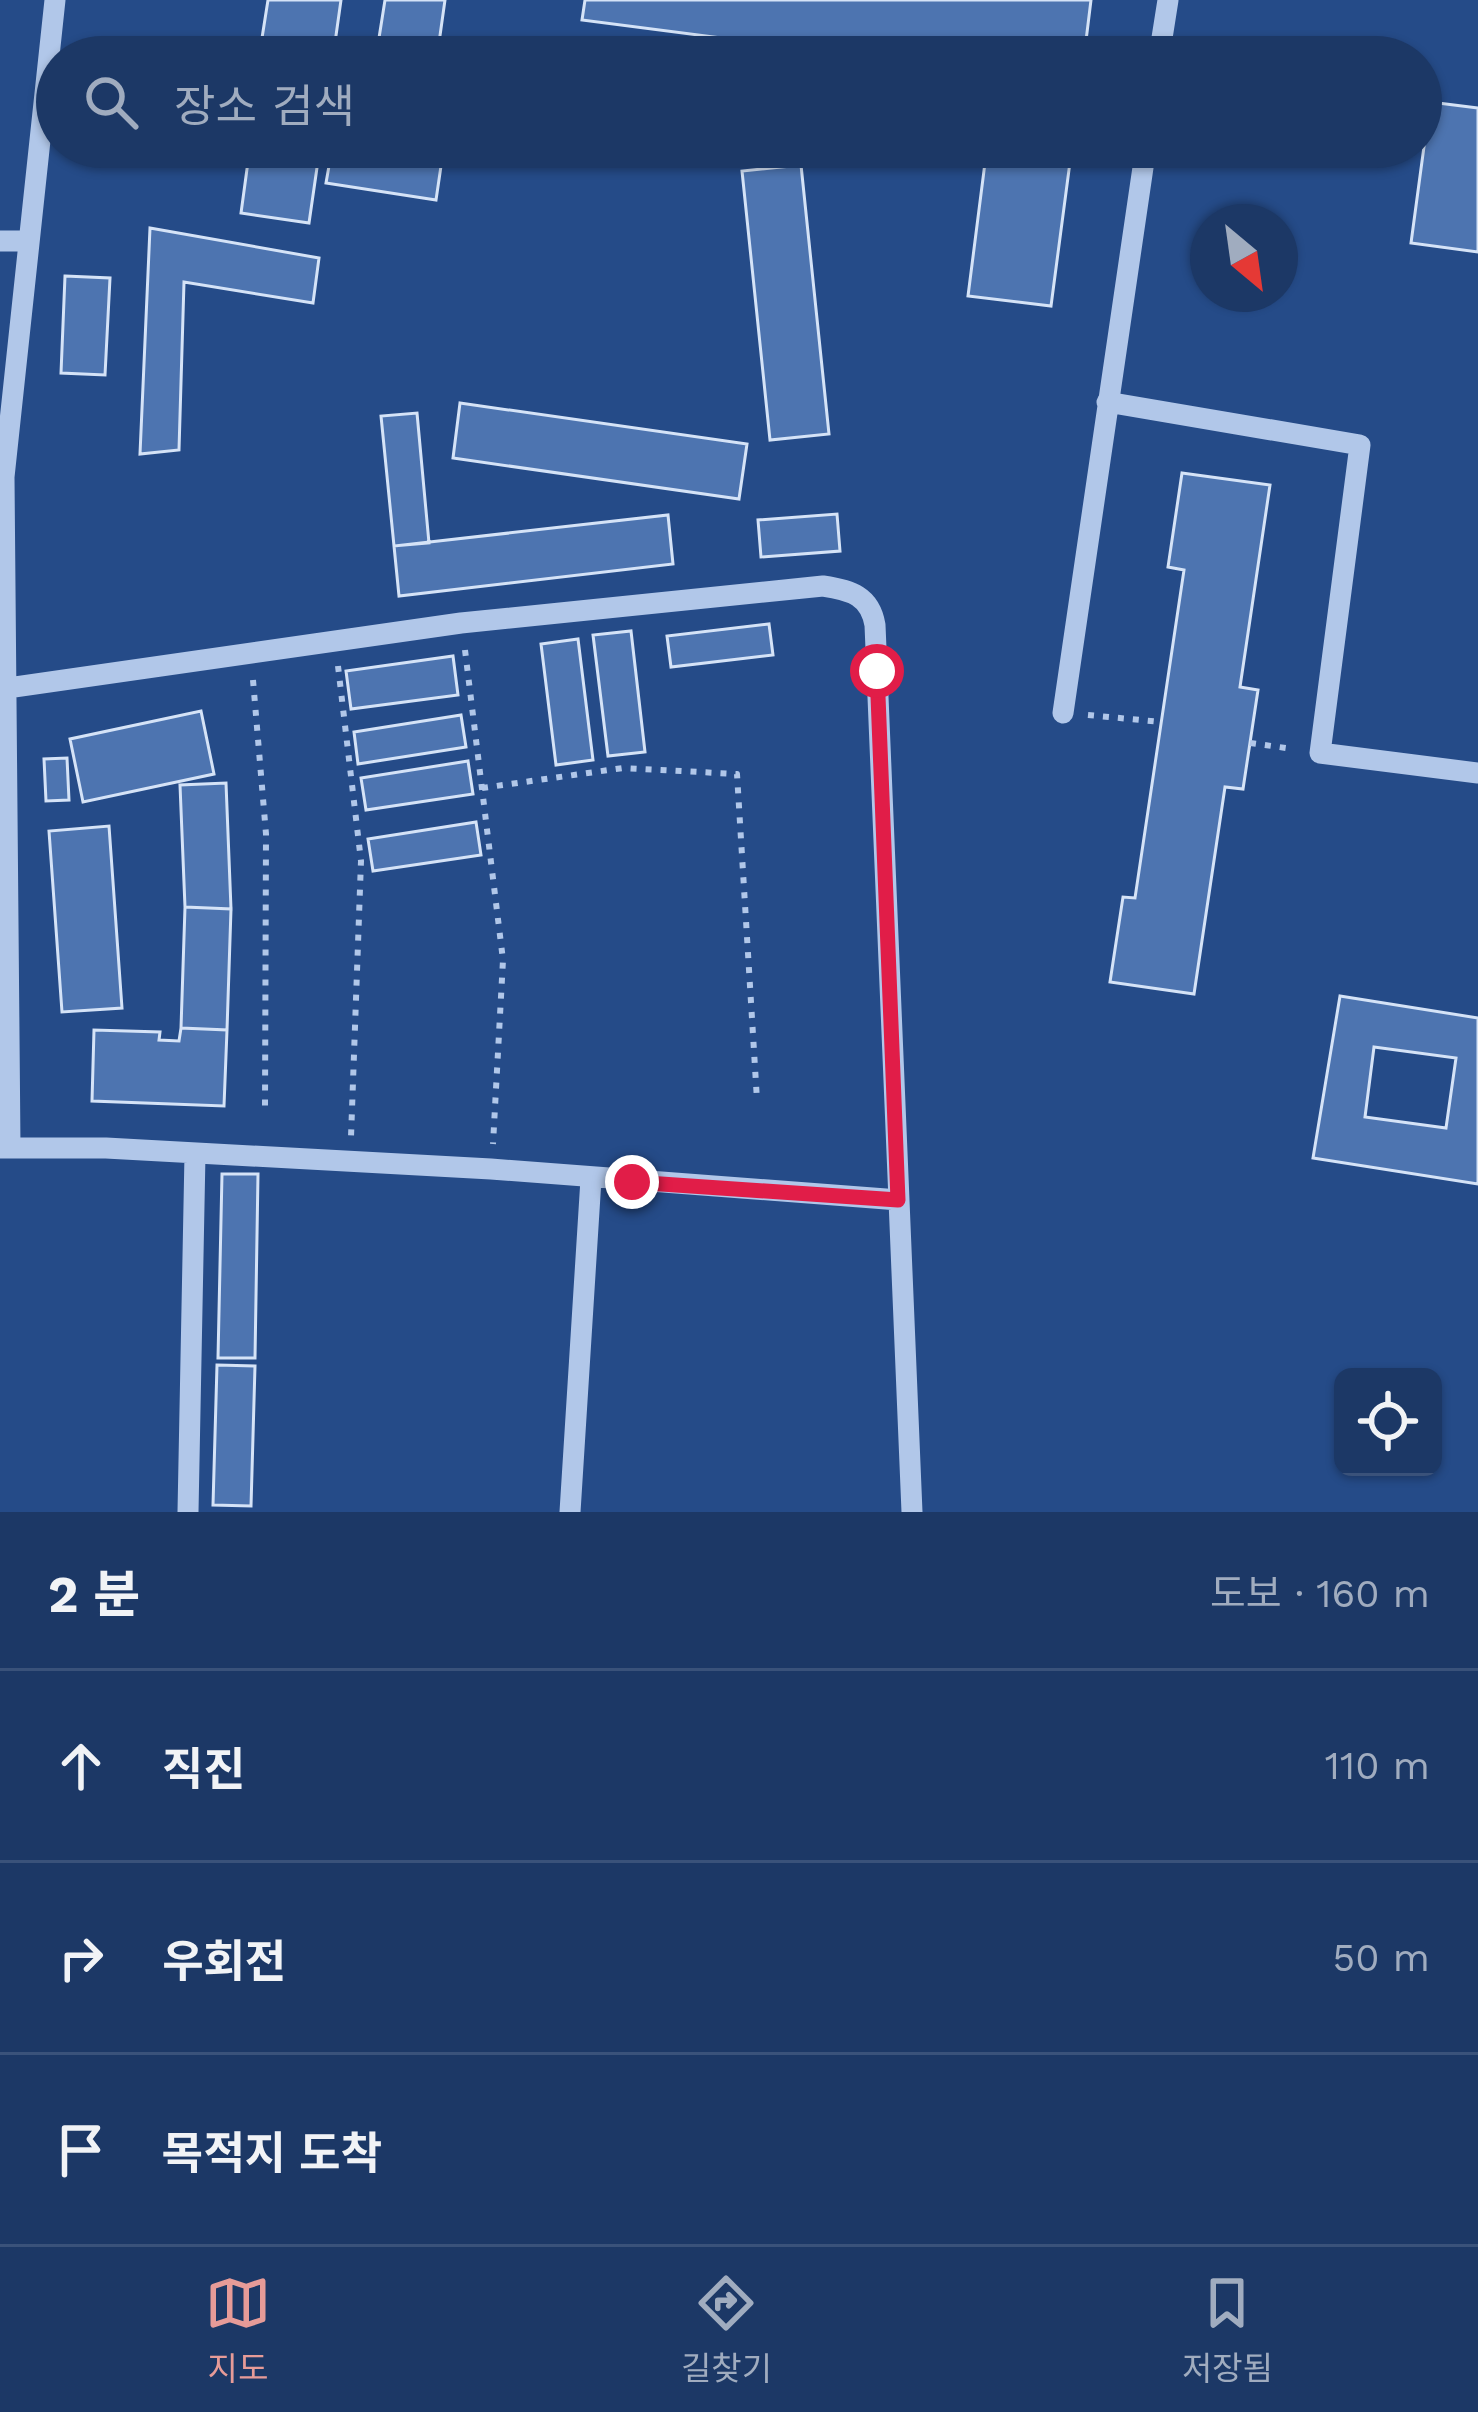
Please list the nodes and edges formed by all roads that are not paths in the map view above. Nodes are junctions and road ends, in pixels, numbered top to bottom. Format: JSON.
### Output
{"nodes":[{"id":1,"x":55,"y":0,"type":"edge"},
{"id":2,"x":1168,"y":0,"type":"edge"},
{"id":3,"x":51,"y":36,"type":"edge"},
{"id":4,"x":1162,"y":36,"type":"edge"},
{"id":5,"x":36,"y":164,"type":"edge"},
{"id":6,"x":1142,"y":168,"type":"edge"},
{"id":7,"x":0,"y":241,"type":"edge"},
{"id":8,"x":27,"y":242,"type":"junction"},
{"id":9,"x":1107,"y":401,"type":"junction"},
{"id":10,"x":2,"y":477,"type":"edge"},
{"id":11,"x":3,"y":689,"type":"edge"},
{"id":12,"x":1063,"y":713,"type":"road end"},
{"id":13,"x":1478,"y":773,"type":"edge"},
{"id":14,"x":5,"y":1148,"type":"edge"},
{"id":15,"x":195,"y":1154,"type":"junction"},
{"id":16,"x":591,"y":1179,"type":"junction"},
{"id":17,"x":898,"y":1200,"type":"junction"},
{"id":18,"x":188,"y":1512,"type":"edge"},
{"id":19,"x":570,"y":1512,"type":"edge"},
{"id":20,"x":912,"y":1512,"type":"edge"}],
"edges":[{"from":1,"to":3,"type":"street"},
{"from":2,"to":4,"type":"street"},
{"from":5,"to":8,"type":"street"},
{"from":6,"to":9,"type":"street"},
{"from":7,"to":8,"type":"street"},
{"from":8,"to":10,"type":"street"},
{"from":9,"to":12,"type":"street"},
{"from":9,"to":13,"type":"street"},
{"from":10,"to":11,"type":"street"},
{"from":11,"to":14,"type":"street"},
{"from":11,"to":17,"type":"street"},
{"from":14,"to":15,"type":"street"},
{"from":15,"to":16,"type":"street"},
{"from":15,"to":18,"type":"street"},
{"from":16,"to":17,"type":"street"},
{"from":16,"to":19,"type":"street"},
{"from":17,"to":20,"type":"street"}]}
